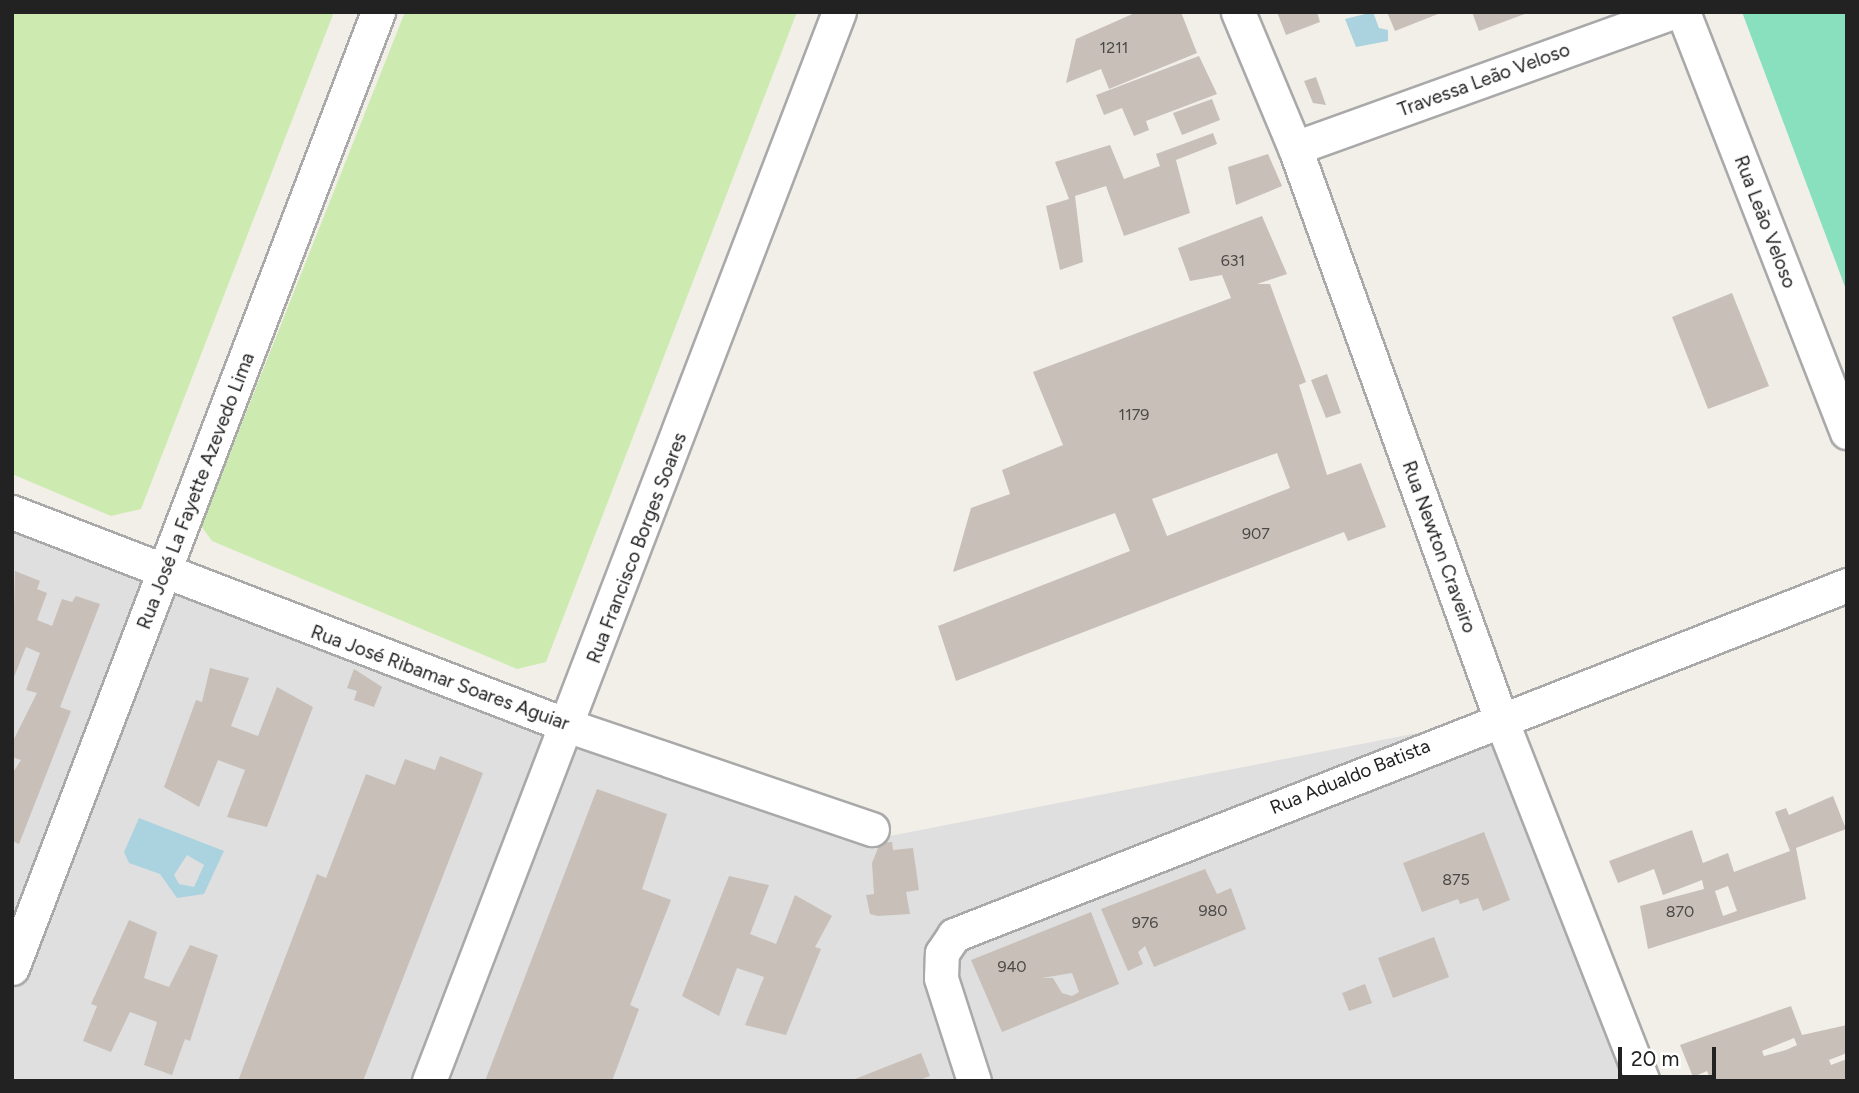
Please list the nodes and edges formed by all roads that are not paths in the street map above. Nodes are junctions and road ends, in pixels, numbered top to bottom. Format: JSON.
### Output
{"nodes":[{"id":1,"x":378,"y":12,"type":"edge"},
{"id":2,"x":839,"y":12,"type":"edge"},
{"id":3,"x":1238,"y":12,"type":"edge"},
{"id":4,"x":1672,"y":12,"type":"edge"},
{"id":5,"x":1683,"y":12,"type":"edge"},
{"id":6,"x":1295,"y":148,"type":"junction"},
{"id":7,"x":1847,"y":432,"type":"edge"},
{"id":8,"x":12,"y":512,"type":"edge"},
{"id":9,"x":165,"y":575,"type":"junction"},
{"id":10,"x":1847,"y":585,"type":"edge"},
{"id":11,"x":1500,"y":717,"type":"junction"},
{"id":12,"x":569,"y":726,"type":"junction"},
{"id":13,"x":872,"y":829,"type":"dead end"},
{"id":14,"x":12,"y":968,"type":"edge"},
{"id":15,"x":429,"y":1081,"type":"edge"},
{"id":16,"x":974,"y":1081,"type":"edge"},
{"id":17,"x":1643,"y":1081,"type":"edge"}],
"edges":[{"from":1,"to":9,"type":"street","name":"Rua José La Fayette Azevedo Lima"},
{"from":2,"to":12,"type":"street","name":"Rua Francisco Borges Soares"},
{"from":3,"to":6,"type":"street","name":"Rua Newton Craveiro"},
{"from":4,"to":6,"type":"street","name":"Travessa Leão Veloso"},
{"from":5,"to":7,"type":"street","name":"Rua Leão Veloso"},
{"from":6,"to":11,"type":"street","name":"Rua Newton Craveiro"},
{"from":8,"to":9,"type":"street","name":"Rua José Ribamar Soares Aguiar"},
{"from":9,"to":12,"type":"street","name":"Rua José Ribamar Soares Aguiar"},
{"from":9,"to":14,"type":"street","name":"Rua José La Fayette Azevedo Lima"},
{"from":10,"to":11,"type":"street","name":"Rua Adualdo Batista"},
{"from":11,"to":16,"type":"street","name":"Rua Adualdo Batista"},
{"from":11,"to":17,"type":"street","name":"Rua Newton Craveiro"},
{"from":12,"to":13,"type":"street","name":"Rua José Ribamar Soares Aguiar"},
{"from":12,"to":15,"type":"street","name":"Rua Francisco Borges Soares"}]}
